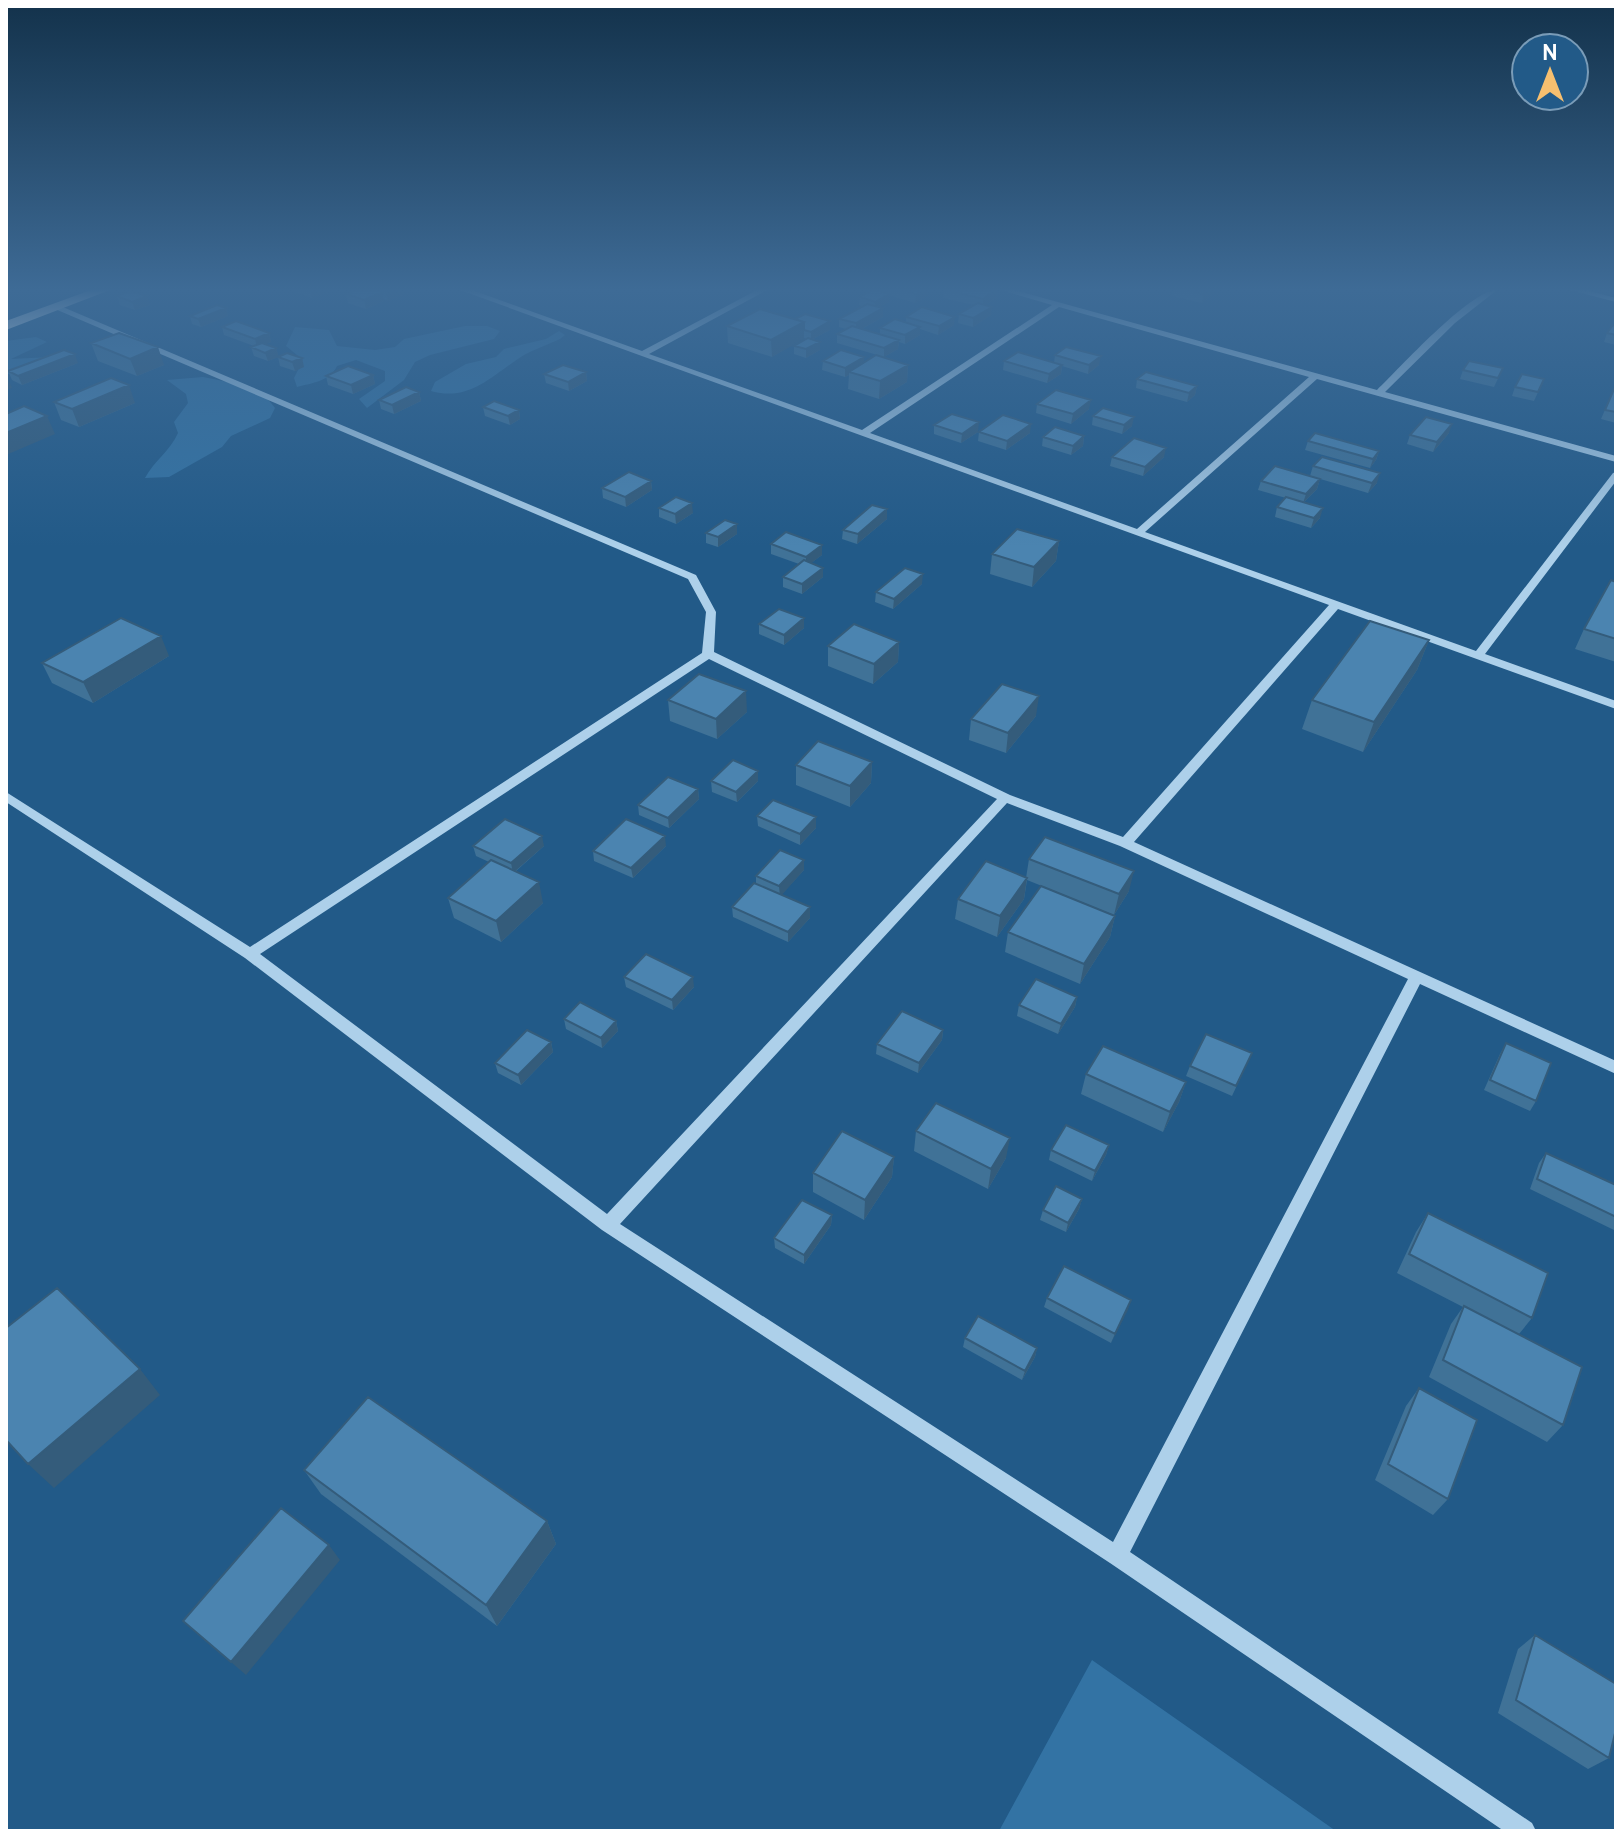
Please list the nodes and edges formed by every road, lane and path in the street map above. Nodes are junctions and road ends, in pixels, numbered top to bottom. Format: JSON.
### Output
{"nodes":[{"id":1,"x":219,"y":376,"type":"edge"},
{"id":2,"x":703,"y":376,"type":"edge"},
{"id":3,"x":951,"y":376,"type":"edge"},
{"id":4,"x":1315,"y":376,"type":"joint"},
{"id":5,"x":1397,"y":376,"type":"edge"},
{"id":6,"x":1378,"y":394,"type":"junction"},
{"id":7,"x":863,"y":434,"type":"junction"},
{"id":8,"x":1616,"y":459,"type":"edge"},
{"id":9,"x":1616,"y":475,"type":"edge"},
{"id":10,"x":1138,"y":533,"type":"junction"},
{"id":11,"x":1336,"y":604,"type":"junction"},
{"id":12,"x":708,"y":654,"type":"junction"},
{"id":13,"x":1479,"y":655,"type":"junction"},
{"id":14,"x":1616,"y":705,"type":"edge"},
{"id":15,"x":6,"y":796,"type":"edge"},
{"id":16,"x":1005,"y":798,"type":"junction"},
{"id":17,"x":1125,"y":843,"type":"junction"},
{"id":18,"x":250,"y":954,"type":"junction"},
{"id":19,"x":1416,"y":978,"type":"junction"},
{"id":20,"x":1616,"y":1068,"type":"edge"},
{"id":21,"x":608,"y":1225,"type":"junction"},
{"id":22,"x":1117,"y":1556,"type":"junction"},
{"id":23,"x":1524,"y":1831,"type":"edge"}],
"edges":[{"from":1,"to":12,"type":"street"},
{"from":2,"to":7,"type":"street"},
{"from":3,"to":7,"type":"street"},
{"from":4,"to":6,"type":"street"},
{"from":4,"to":10,"type":"street"},
{"from":5,"to":6,"type":"street"},
{"from":6,"to":8,"type":"street"},
{"from":7,"to":10,"type":"street"},
{"from":9,"to":13,"type":"street"},
{"from":10,"to":11,"type":"street"},
{"from":11,"to":13,"type":"street"},
{"from":11,"to":17,"type":"street"},
{"from":12,"to":16,"type":"street"},
{"from":12,"to":18,"type":"street"},
{"from":13,"to":14,"type":"street"},
{"from":15,"to":18,"type":"street"},
{"from":16,"to":17,"type":"street"},
{"from":16,"to":21,"type":"street"},
{"from":17,"to":19,"type":"street"},
{"from":18,"to":21,"type":"street"},
{"from":19,"to":20,"type":"street"},
{"from":19,"to":22,"type":"street"},
{"from":21,"to":22,"type":"street"},
{"from":22,"to":23,"type":"street"}]}
